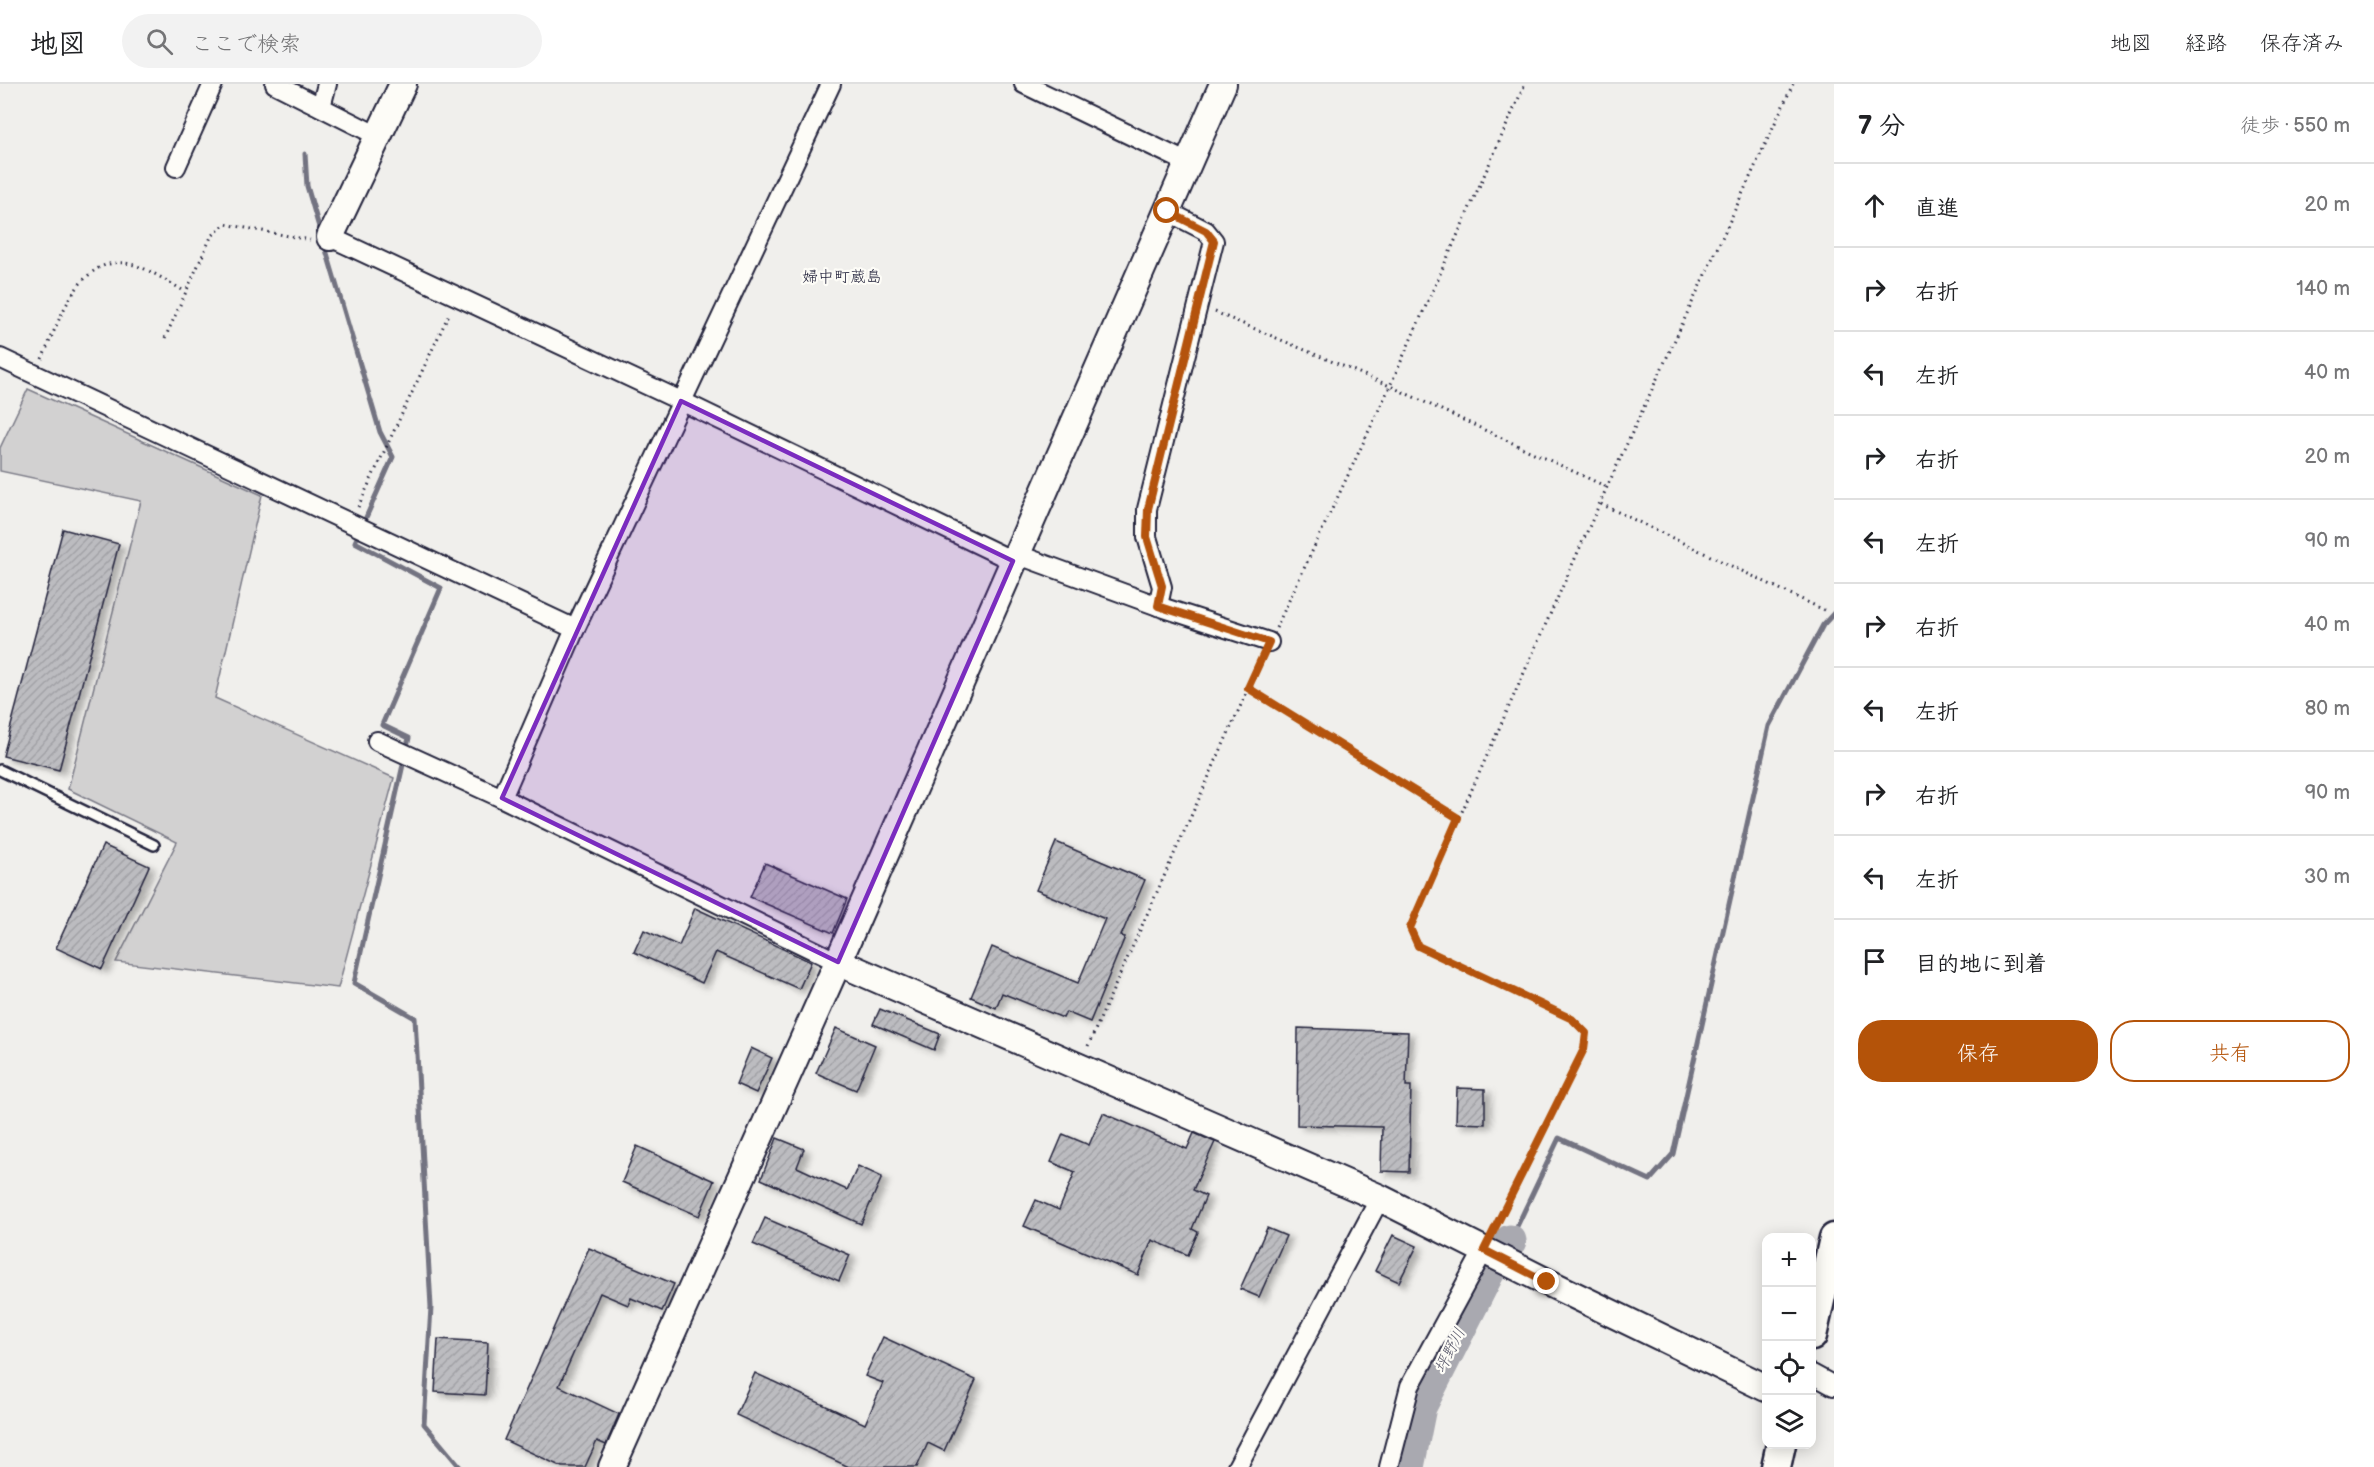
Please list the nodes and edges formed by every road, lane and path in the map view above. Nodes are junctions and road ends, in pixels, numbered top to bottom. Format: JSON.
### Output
{"nodes":[{"id":1,"x":213,"y":84,"type":"edge"},
{"id":2,"x":275,"y":84,"type":"edge"},
{"id":3,"x":327,"y":84,"type":"edge"},
{"id":4,"x":403,"y":84,"type":"edge"},
{"id":5,"x":831,"y":84,"type":"edge"},
{"id":6,"x":1024,"y":84,"type":"edge"},
{"id":7,"x":1223,"y":84,"type":"edge"},
{"id":8,"x":1526,"y":84,"type":"edge"},
{"id":9,"x":1793,"y":84,"type":"edge"},
{"id":10,"x":321,"y":107,"type":"junction"},
{"id":11,"x":378,"y":136,"type":"junction"},
{"id":12,"x":1188,"y":163,"type":"junction"},
{"id":13,"x":177,"y":167,"type":"dead end"},
{"id":14,"x":1167,"y":211,"type":"junction"},
{"id":15,"x":330,"y":237,"type":"junction"},
{"id":16,"x":185,"y":291,"type":"junction"},
{"id":17,"x":457,"y":297,"type":"junction"},
{"id":18,"x":1198,"y":305,"type":"junction"},
{"id":19,"x":165,"y":338,"type":"dead end"},
{"id":20,"x":0,"y":358,"type":"edge"},
{"id":21,"x":34,"y":374,"type":"junction"},
{"id":22,"x":1390,"y":387,"type":"junction"},
{"id":23,"x":681,"y":401,"type":"junction"},
{"id":24,"x":1607,"y":488,"type":"junction"},
{"id":25,"x":1601,"y":504,"type":"junction"},
{"id":26,"x":349,"y":525,"type":"junction"},
{"id":27,"x":1014,"y":558,"type":"junction"},
{"id":28,"x":1158,"y":606,"type":"junction"},
{"id":29,"x":1824,"y":610,"type":"dead end"},
{"id":30,"x":575,"y":629,"type":"junction"},
{"id":31,"x":1269,"y":642,"type":"junction"},
{"id":32,"x":1248,"y":688,"type":"junction"},
{"id":33,"x":377,"y":741,"type":"dead end"},
{"id":34,"x":0,"y":771,"type":"edge"},
{"id":35,"x":502,"y":798,"type":"junction"},
{"id":36,"x":1458,"y":818,"type":"junction"},
{"id":37,"x":154,"y":845,"type":"dead end"},
{"id":38,"x":838,"y":962,"type":"junction"},
{"id":39,"x":1079,"y":1066,"type":"junction"},
{"id":40,"x":1380,"y":1198,"type":"junction"},
{"id":41,"x":1834,"y":1238,"type":"edge"},
{"id":42,"x":1484,"y":1250,"type":"junction"},
{"id":43,"x":1816,"y":1317,"type":"edge"},
{"id":44,"x":1816,"y":1376,"type":"edge"},
{"id":45,"x":1762,"y":1386,"type":"edge"},
{"id":46,"x":1834,"y":1386,"type":"edge"},
{"id":47,"x":1780,"y":1449,"type":"edge"},
{"id":48,"x":612,"y":1467,"type":"edge"},
{"id":49,"x":1237,"y":1467,"type":"edge"},
{"id":50,"x":1389,"y":1467,"type":"edge"},
{"id":51,"x":1776,"y":1467,"type":"edge"}],
"edges":[{"from":1,"to":13,"type":"street"},
{"from":2,"to":10,"type":"street"},
{"from":3,"to":10,"type":"street"},
{"from":4,"to":11,"type":"street"},
{"from":5,"to":23,"type":"street"},
{"from":6,"to":12,"type":"street"},
{"from":7,"to":12,"type":"street"},
{"from":8,"to":22,"type":"path"},
{"from":9,"to":24,"type":"path"},
{"from":10,"to":11,"type":"street"},
{"from":11,"to":15,"type":"street"},
{"from":12,"to":14,"type":"street"},
{"from":14,"to":18,"type":"street"},
{"from":14,"to":27,"type":"street"},
{"from":15,"to":16,"type":"path"},
{"from":15,"to":17,"type":"street"},
{"from":16,"to":19,"type":"path"},
{"from":16,"to":21,"type":"path"},
{"from":17,"to":23,"type":"street"},
{"from":17,"to":26,"type":"path"},
{"from":18,"to":22,"type":"path"},
{"from":18,"to":28,"type":"street"},
{"from":20,"to":21,"type":"street"},
{"from":21,"to":26,"type":"street"},
{"from":22,"to":24,"type":"path"},
{"from":22,"to":31,"type":"path"},
{"from":23,"to":27,"type":"street"},
{"from":23,"to":30,"type":"street"},
{"from":24,"to":25,"type":"path"},
{"from":25,"to":29,"type":"path"},
{"from":25,"to":36,"type":"path"},
{"from":26,"to":30,"type":"street"},
{"from":27,"to":28,"type":"street"},
{"from":27,"to":38,"type":"street"},
{"from":28,"to":31,"type":"street"},
{"from":30,"to":35,"type":"street"},
{"from":31,"to":32,"type":"path"},
{"from":32,"to":36,"type":"path"},
{"from":32,"to":39,"type":"path"},
{"from":33,"to":35,"type":"street"},
{"from":34,"to":37,"type":"lane"},
{"from":35,"to":38,"type":"street"},
{"from":36,"to":42,"type":"path"},
{"from":38,"to":39,"type":"street"},
{"from":38,"to":48,"type":"street"},
{"from":39,"to":40,"type":"street"},
{"from":40,"to":42,"type":"street"},
{"from":40,"to":49,"type":"street"},
{"from":41,"to":43,"type":"main road"},
{"from":42,"to":45,"type":"street"},
{"from":42,"to":50,"type":"street"},
{"from":44,"to":46,"type":"street"},
{"from":47,"to":51,"type":"main road"}]}
